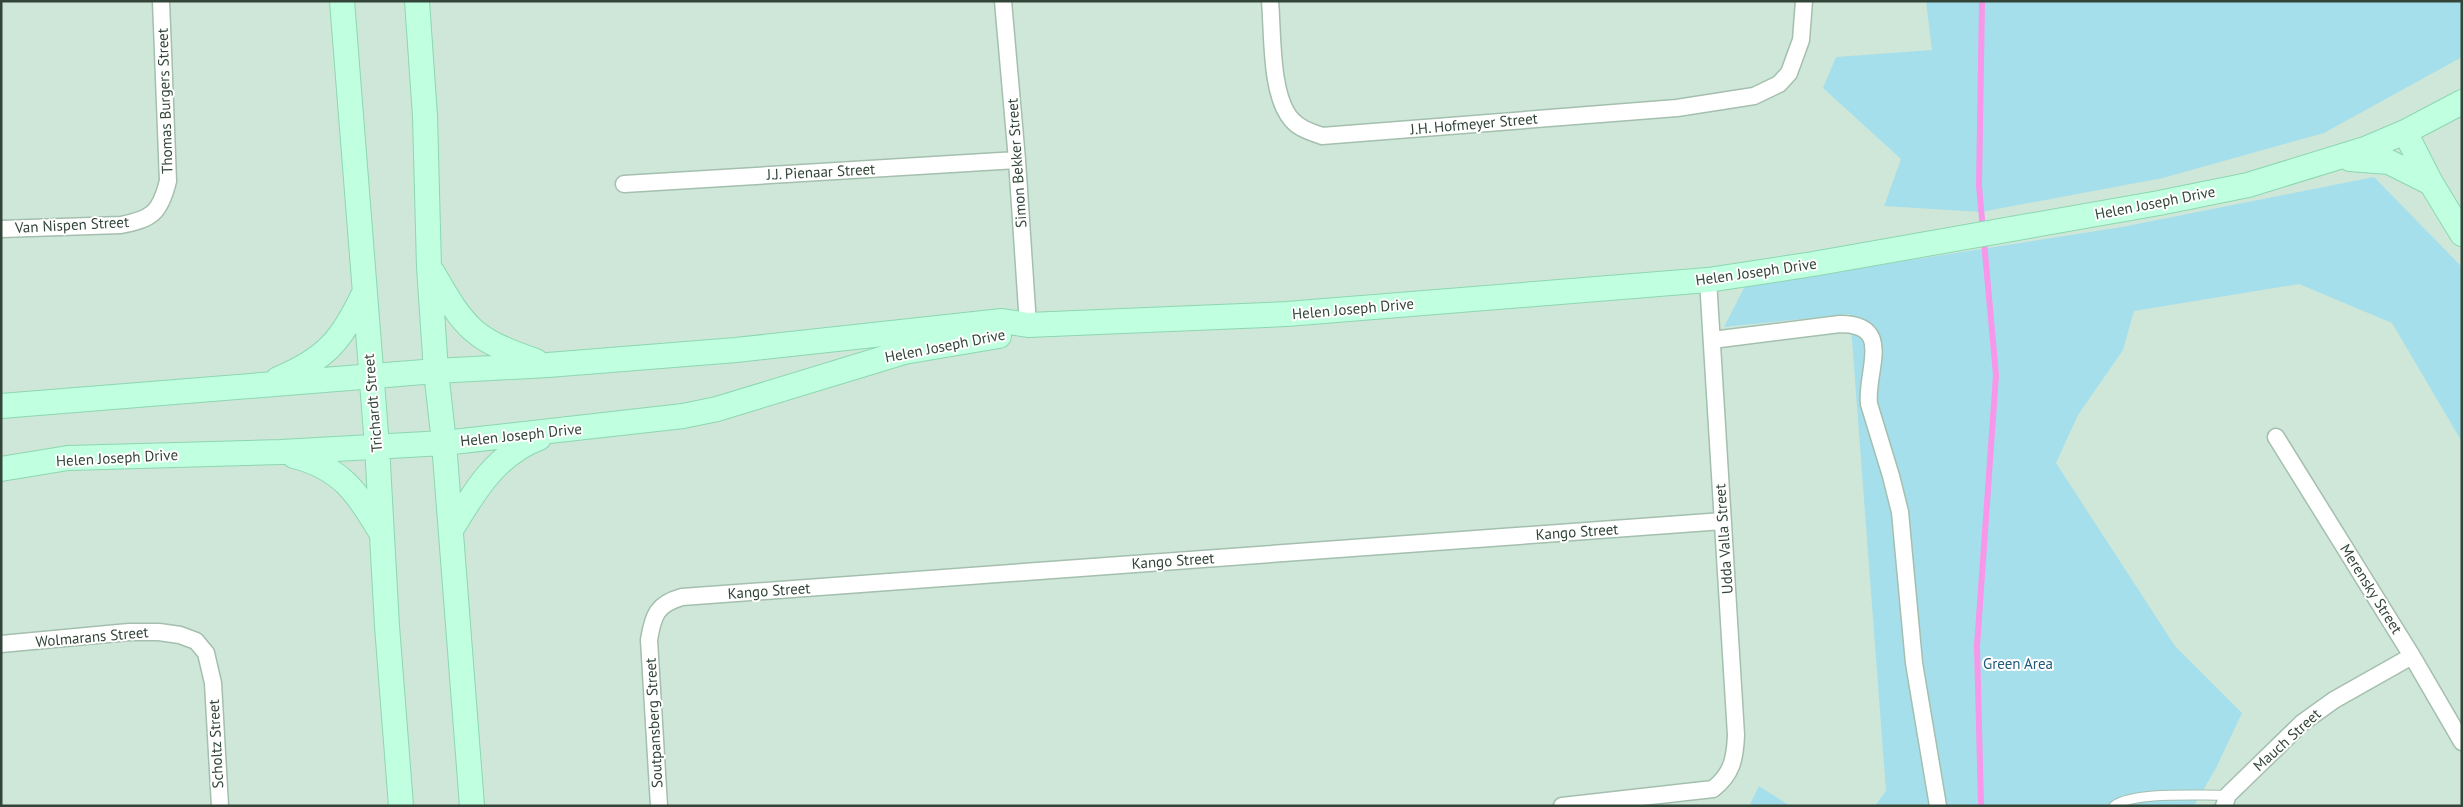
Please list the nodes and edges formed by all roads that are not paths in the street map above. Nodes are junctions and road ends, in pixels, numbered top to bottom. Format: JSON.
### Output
{"nodes":[{"id":1,"x":161,"y":1,"type":"edge"},
{"id":2,"x":342,"y":1,"type":"edge"},
{"id":3,"x":416,"y":1,"type":"edge"},
{"id":4,"x":1003,"y":1,"type":"edge"},
{"id":5,"x":1270,"y":1,"type":"edge"},
{"id":6,"x":1804,"y":1,"type":"edge"},
{"id":7,"x":2462,"y":102,"type":"edge"},
{"id":8,"x":2405,"y":132,"type":"junction"},
{"id":9,"x":1017,"y":160,"type":"junction"},
{"id":10,"x":2335,"y":160,"type":"junction"},
{"id":11,"x":2431,"y":183,"type":"junction"},
{"id":12,"x":624,"y":184,"type":"dead end"},
{"id":13,"x":163,"y":200,"type":"joint"},
{"id":14,"x":1,"y":229,"type":"edge"},
{"id":15,"x":2462,"y":234,"type":"edge"},
{"id":16,"x":429,"y":267,"type":"junction"},
{"id":17,"x":1708,"y":280,"type":"junction"},
{"id":18,"x":364,"y":293,"type":"junction"},
{"id":19,"x":1028,"y":325,"type":"junction"},
{"id":20,"x":1712,"y":340,"type":"junction"},
{"id":21,"x":548,"y":365,"type":"junction"},
{"id":22,"x":436,"y":371,"type":"junction"},
{"id":23,"x":371,"y":378,"type":"junction"},
{"id":24,"x":262,"y":386,"type":"junction"},
{"id":25,"x":1,"y":406,"type":"edge"},
{"id":26,"x":557,"y":431,"type":"junction"},
{"id":27,"x":2276,"y":437,"type":"dead end"},
{"id":28,"x":444,"y":443,"type":"junction"},
{"id":29,"x":377,"y":446,"type":"junction"},
{"id":30,"x":281,"y":452,"type":"junction"},
{"id":31,"x":1,"y":469,"type":"edge"},
{"id":32,"x":1723,"y":521,"type":"junction"},
{"id":33,"x":451,"y":530,"type":"junction"},
{"id":34,"x":382,"y":535,"type":"junction"},
{"id":35,"x":649,"y":640,"type":"joint"},
{"id":36,"x":1,"y":644,"type":"edge"},
{"id":37,"x":2412,"y":656,"type":"junction"},
{"id":38,"x":213,"y":683,"type":"joint"},
{"id":39,"x":2462,"y":742,"type":"edge"},
{"id":40,"x":2226,"y":801,"type":"edge"},
{"id":41,"x":220,"y":806,"type":"edge"},
{"id":42,"x":400,"y":806,"type":"edge"},
{"id":43,"x":472,"y":806,"type":"edge"},
{"id":44,"x":659,"y":806,"type":"edge"},
{"id":45,"x":1562,"y":806,"type":"edge"},
{"id":46,"x":1938,"y":806,"type":"edge"},
{"id":47,"x":2114,"y":806,"type":"edge"}],
"edges":[{"from":1,"to":13,"type":"street","name":"Thomas Burgers Street"},
{"from":2,"to":18,"type":"street","name":"Trichardt Street"},
{"from":3,"to":16,"type":"street"},
{"from":4,"to":9,"type":"street","name":"Simon Bekker Street"},
{"from":5,"to":6,"type":"street","name":"J.H. Hofmeyer Street"},
{"from":7,"to":8,"type":"street","name":"Helen Joseph Drive"},
{"from":8,"to":10,"type":"street","name":"Helen Joseph Drive"},
{"from":8,"to":11,"type":"street"},
{"from":9,"to":12,"type":"street","name":"J.J. Pienaar Street"},
{"from":9,"to":19,"type":"street","name":"Simon Bekker Street"},
{"from":10,"to":11,"type":"street"},
{"from":10,"to":17,"type":"street","name":"Helen Joseph Drive"},
{"from":11,"to":15,"type":"street"},
{"from":13,"to":14,"type":"street","name":"Van Nispen Street"},
{"from":16,"to":21,"type":"street"},
{"from":16,"to":22,"type":"street"},
{"from":17,"to":19,"type":"street","name":"Helen Joseph Drive"},
{"from":17,"to":20,"type":"street","name":"Udda Valla Street"},
{"from":18,"to":23,"type":"street","name":"Trichardt Street"},
{"from":18,"to":24,"type":"street"},
{"from":19,"to":21,"type":"street","name":"Helen Joseph Drive"},
{"from":19,"to":26,"type":"street","name":"Helen Joseph Drive"},
{"from":20,"to":32,"type":"street","name":"Udda Valla Street"},
{"from":20,"to":46,"type":"street"},
{"from":21,"to":22,"type":"street","name":"Helen Joseph Drive"},
{"from":22,"to":23,"type":"street","name":"Helen Joseph Drive"},
{"from":22,"to":28,"type":"street"},
{"from":23,"to":24,"type":"street","name":"Helen Joseph Drive"},
{"from":23,"to":29,"type":"street","name":"Trichardt Street"},
{"from":24,"to":25,"type":"street","name":"Helen Joseph Drive"},
{"from":26,"to":28,"type":"street","name":"Helen Joseph Drive"},
{"from":26,"to":33,"type":"street"},
{"from":27,"to":37,"type":"street","name":"Merensky Street"},
{"from":28,"to":29,"type":"street","name":"Helen Joseph Drive"},
{"from":28,"to":33,"type":"street"},
{"from":29,"to":30,"type":"street","name":"Helen Joseph Drive"},
{"from":29,"to":34,"type":"street","name":"Trichardt Street"},
{"from":30,"to":31,"type":"street","name":"Helen Joseph Drive"},
{"from":30,"to":34,"type":"street"},
{"from":32,"to":35,"type":"street","name":"Kango Street"},
{"from":32,"to":45,"type":"street","name":"Udda Valla Street"},
{"from":33,"to":43,"type":"street"},
{"from":34,"to":42,"type":"street","name":"Trichardt Street"},
{"from":35,"to":44,"type":"street","name":"Soutpansberg Street"},
{"from":36,"to":38,"type":"street","name":"Wolmarans Street"},
{"from":37,"to":39,"type":"street","name":"Merensky Street"},
{"from":37,"to":40,"type":"street","name":"Mauch Street"},
{"from":38,"to":41,"type":"street","name":"Scholtz Street"},
{"from":40,"to":47,"type":"lane"}]}
